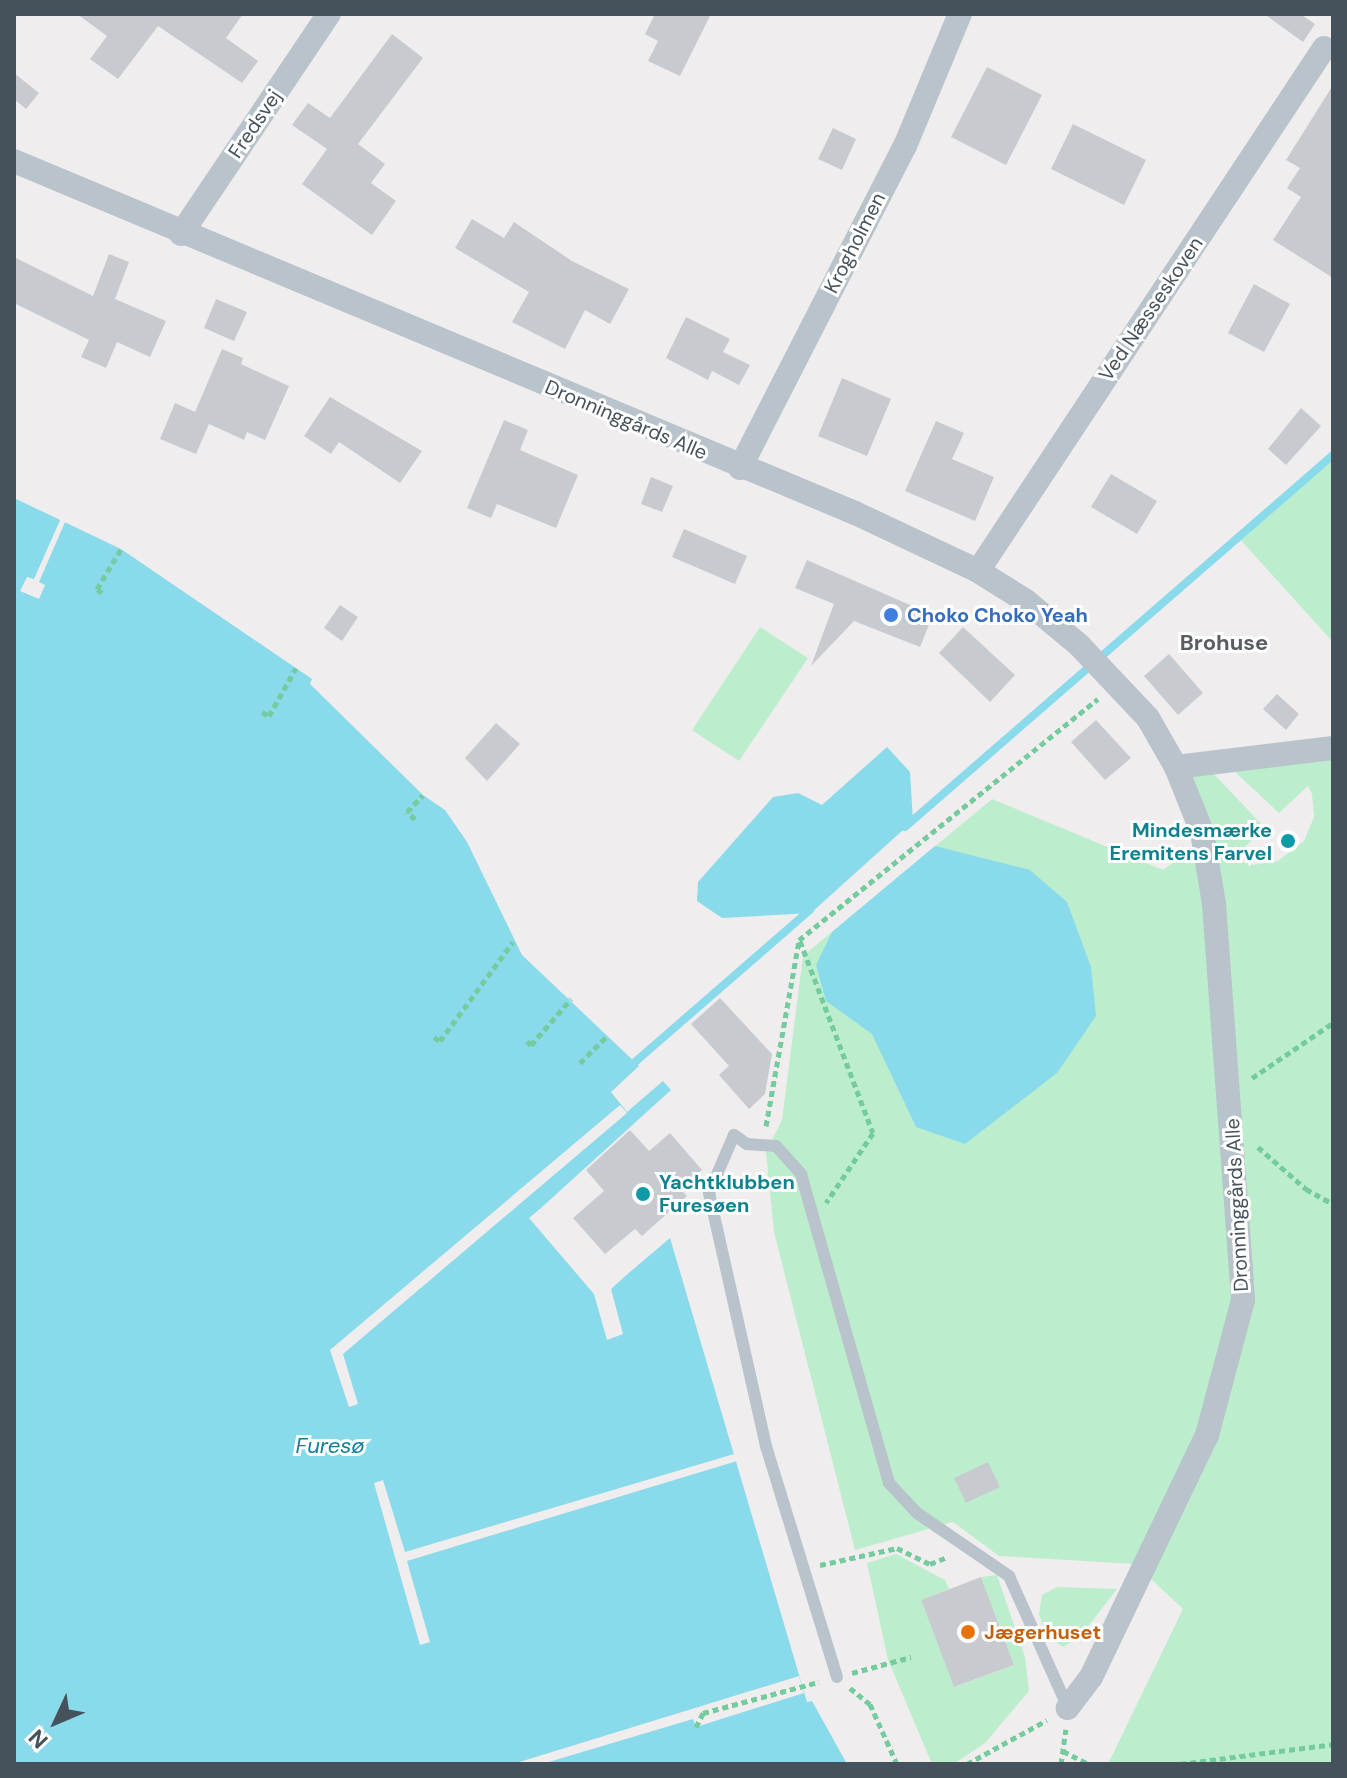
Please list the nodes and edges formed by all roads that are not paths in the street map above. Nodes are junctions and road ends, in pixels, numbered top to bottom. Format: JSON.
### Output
{"nodes":[{"id":1,"x":329,"y":14,"type":"edge"},
{"id":2,"x":960,"y":14,"type":"edge"},
{"id":3,"x":1324,"y":48,"type":"dead end"},
{"id":4,"x":14,"y":161,"type":"edge"},
{"id":5,"x":181,"y":234,"type":"junction"},
{"id":6,"x":740,"y":468,"type":"junction"},
{"id":7,"x":978,"y":571,"type":"junction"},
{"id":8,"x":1333,"y":748,"type":"edge"},
{"id":9,"x":1176,"y":767,"type":"junction"},
{"id":10,"x":837,"y":1677,"type":"road end"},
{"id":11,"x":1068,"y":1708,"type":"joint"}],
"edges":[{"from":1,"to":5,"type":"street","name":"Fredsvej"},
{"from":2,"to":6,"type":"street","name":"Krogholmen"},
{"from":3,"to":7,"type":"street","name":"Ved Næsseskoven"},
{"from":4,"to":5,"type":"street","name":"Dronninggårds Alle"},
{"from":5,"to":6,"type":"street","name":"Dronninggårds Alle"},
{"from":6,"to":7,"type":"street","name":"Dronninggårds Alle"},
{"from":7,"to":9,"type":"street","name":"Dronninggårds Alle"},
{"from":8,"to":9,"type":"street"},
{"from":9,"to":11,"type":"street","name":"Dronninggårds Alle"},
{"from":10,"to":11,"type":"lane"}]}
